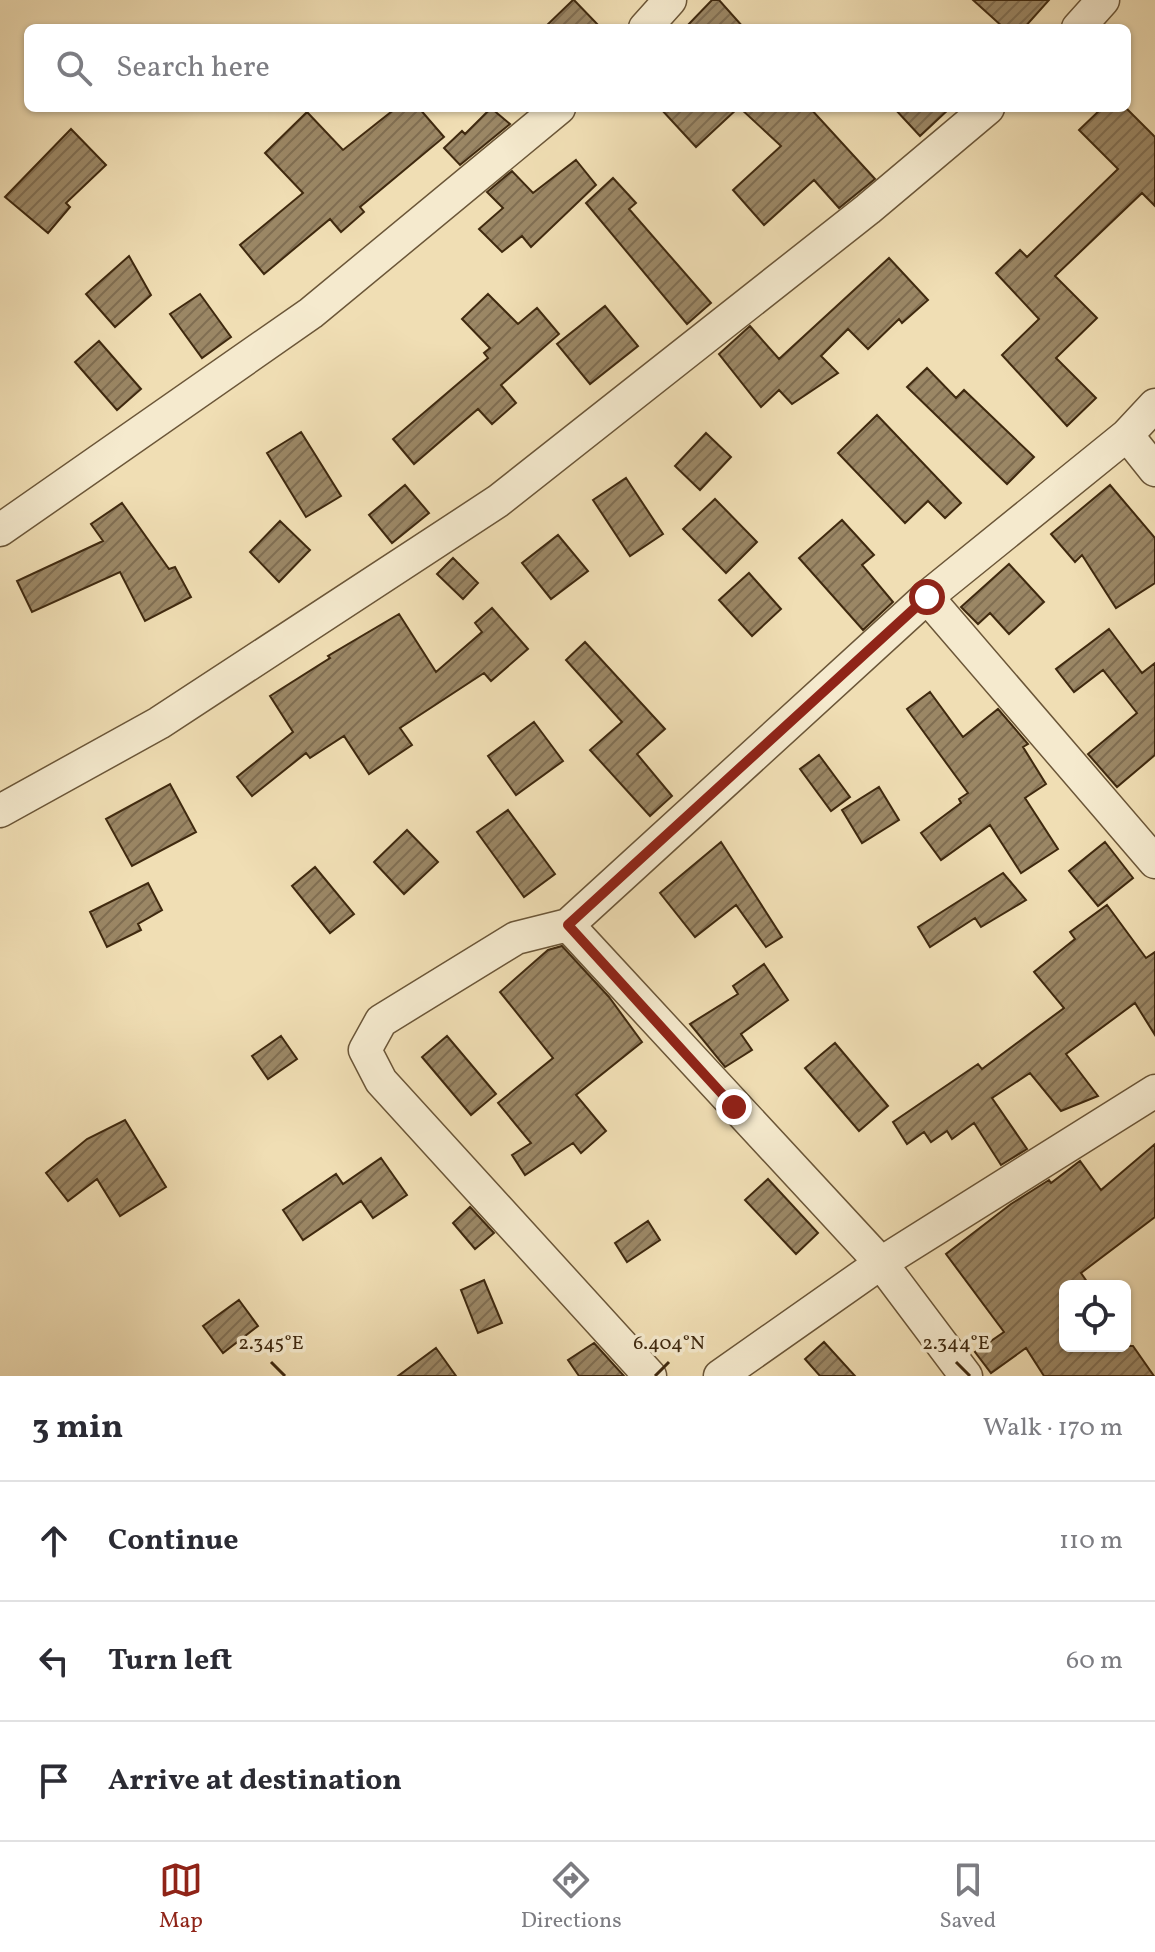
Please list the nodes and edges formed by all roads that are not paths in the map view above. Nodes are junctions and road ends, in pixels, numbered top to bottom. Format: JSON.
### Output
{"nodes":[{"id":1,"x":670,"y":0,"type":"edge"},
{"id":2,"x":1103,"y":0,"type":"edge"},
{"id":3,"x":649,"y":24,"type":"edge"},
{"id":4,"x":1082,"y":24,"type":"edge"},
{"id":5,"x":554,"y":112,"type":"edge"},
{"id":6,"x":983,"y":112,"type":"edge"},
{"id":7,"x":1155,"y":405,"type":"edge"},
{"id":8,"x":1127,"y":435,"type":"junction"},
{"id":9,"x":1155,"y":470,"type":"edge"},
{"id":10,"x":0,"y":530,"type":"edge"},
{"id":11,"x":927,"y":597,"type":"junction"},
{"id":12,"x":0,"y":811,"type":"edge"},
{"id":13,"x":1155,"y":862,"type":"edge"},
{"id":14,"x":568,"y":925,"type":"junction"},
{"id":15,"x":1155,"y":1091,"type":"edge"},
{"id":16,"x":881,"y":1263,"type":"junction"},
{"id":17,"x":650,"y":1376,"type":"edge"},
{"id":18,"x":720,"y":1376,"type":"edge"},
{"id":19,"x":966,"y":1376,"type":"edge"}],
"edges":[{"from":1,"to":3,"type":"street"},
{"from":2,"to":4,"type":"street"},
{"from":5,"to":10,"type":"street"},
{"from":6,"to":12,"type":"street"},
{"from":7,"to":8,"type":"street"},
{"from":8,"to":9,"type":"street"},
{"from":8,"to":11,"type":"street"},
{"from":11,"to":13,"type":"street"},
{"from":11,"to":14,"type":"street"},
{"from":14,"to":16,"type":"street"},
{"from":14,"to":17,"type":"street"},
{"from":15,"to":16,"type":"street"},
{"from":16,"to":18,"type":"street"},
{"from":16,"to":19,"type":"street"}]}
